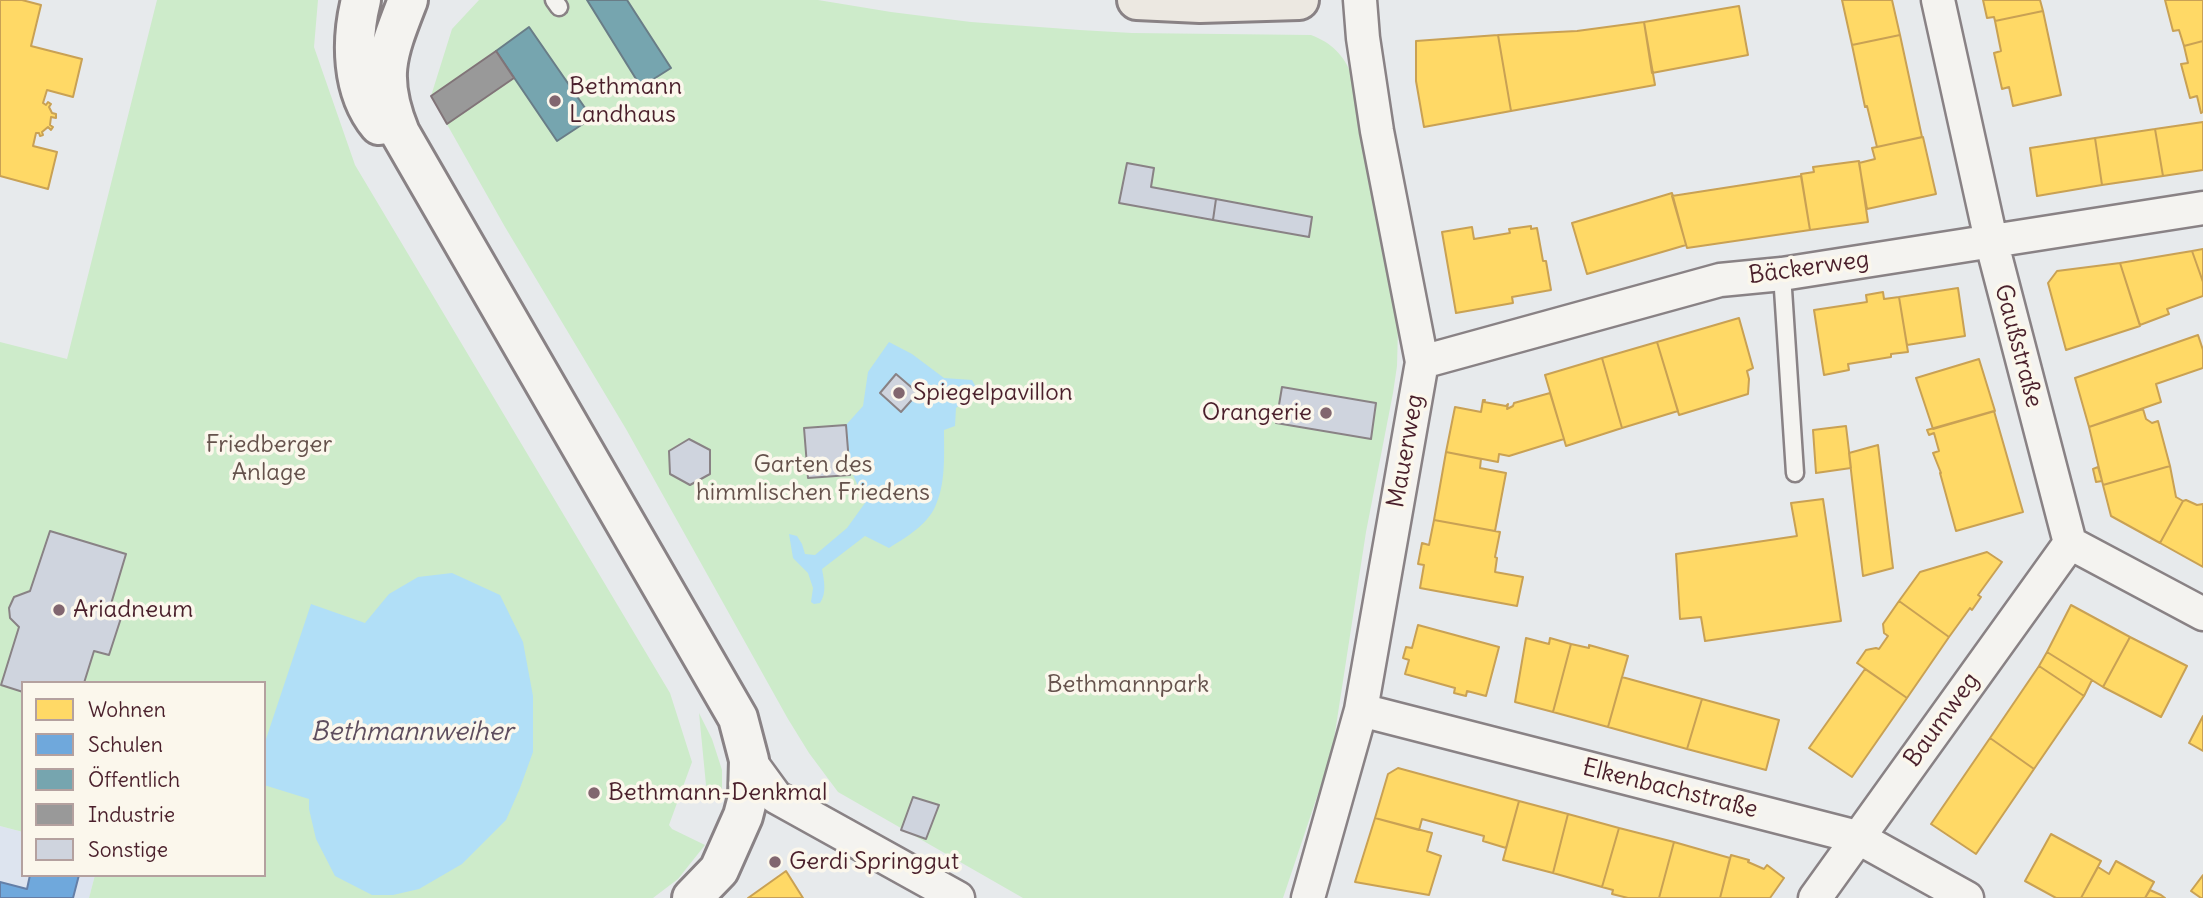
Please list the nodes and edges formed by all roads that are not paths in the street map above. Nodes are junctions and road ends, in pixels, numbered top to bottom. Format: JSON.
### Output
{"nodes":[{"id":1,"x":361,"y":0,"type":"edge"},
{"id":2,"x":408,"y":0,"type":"edge"},
{"id":3,"x":1137,"y":0,"type":"edge"},
{"id":4,"x":1299,"y":0,"type":"edge"},
{"id":5,"x":1360,"y":0,"type":"edge"},
{"id":6,"x":1938,"y":0,"type":"edge"},
{"id":7,"x":430,"y":185,"type":"junction"},
{"id":8,"x":2203,"y":208,"type":"edge"},
{"id":9,"x":1990,"y":240,"type":"junction"},
{"id":10,"x":1782,"y":274,"type":"junction"},
{"id":11,"x":1422,"y":362,"type":"junction"},
{"id":12,"x":1795,"y":473,"type":"dead end"},
{"id":13,"x":2070,"y":543,"type":"junction"},
{"id":14,"x":2203,"y":614,"type":"edge"},
{"id":15,"x":1361,"y":710,"type":"junction"},
{"id":16,"x":750,"y":760,"type":"junction"},
{"id":17,"x":1857,"y":837,"type":"junction"},
{"id":18,"x":952,"y":897,"type":"edge"},
{"id":19,"x":692,"y":898,"type":"edge"},
{"id":20,"x":1308,"y":898,"type":"edge"},
{"id":21,"x":1815,"y":898,"type":"edge"},
{"id":22,"x":1967,"y":898,"type":"edge"}],
"edges":[{"from":1,"to":7,"type":"main road"},
{"from":2,"to":7,"type":"main road"},
{"from":3,"to":4,"type":"main road"},
{"from":5,"to":11,"type":"street","name":"Mauerweg"},
{"from":6,"to":9,"type":"street","name":"Gaußstraße"},
{"from":7,"to":16,"type":"main road"},
{"from":8,"to":9,"type":"street","name":"Bäckerweg"},
{"from":9,"to":10,"type":"street","name":"Bäckerweg"},
{"from":9,"to":13,"type":"street","name":"Gaußstraße"},
{"from":10,"to":11,"type":"street","name":"Bäckerweg"},
{"from":10,"to":12,"type":"lane"},
{"from":11,"to":15,"type":"street","name":"Mauerweg"},
{"from":13,"to":14,"type":"street"},
{"from":13,"to":17,"type":"street","name":"Baumweg"},
{"from":15,"to":17,"type":"street","name":"Elkenbachstraße"},
{"from":15,"to":20,"type":"street","name":"Mauerweg"},
{"from":16,"to":18,"type":"street"},
{"from":16,"to":19,"type":"main road"},
{"from":17,"to":21,"type":"street","name":"Baumweg"},
{"from":17,"to":22,"type":"street","name":"Elkenbachstraße"}]}
